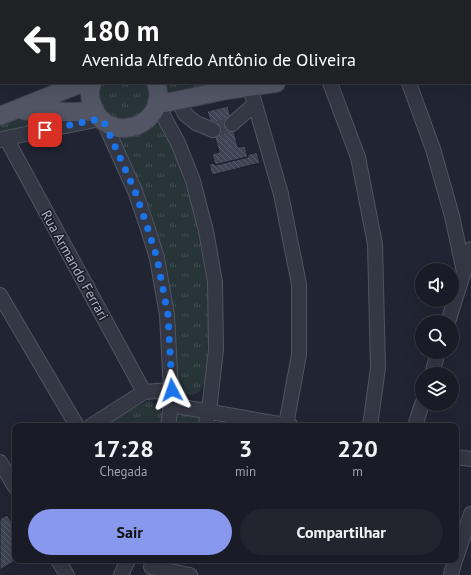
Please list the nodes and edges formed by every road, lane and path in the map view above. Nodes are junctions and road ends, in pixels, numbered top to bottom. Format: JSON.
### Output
{"nodes":[{"id":1,"x":80,"y":84,"type":"edge"},
{"id":2,"x":92,"y":84,"type":"edge"},
{"id":3,"x":156,"y":84,"type":"edge"},
{"id":4,"x":270,"y":84,"type":"edge"},
{"id":5,"x":330,"y":84,"type":"edge"},
{"id":6,"x":409,"y":84,"type":"edge"},
{"id":7,"x":250,"y":87,"type":"junction"},
{"id":8,"x":178,"y":100,"type":"junction"},
{"id":9,"x":156,"y":104,"type":"junction"},
{"id":10,"x":255,"y":104,"type":"junction"},
{"id":11,"x":5,"y":114,"type":"edge"},
{"id":12,"x":96,"y":118,"type":"junction"},
{"id":13,"x":232,"y":124,"type":"tunnel mouth"},
{"id":14,"x":213,"y":130,"type":"tunnel mouth"},
{"id":15,"x":3,"y":139,"type":"edge"},
{"id":16,"x":471,"y":249,"type":"edge"},
{"id":17,"x":464,"y":272,"type":"junction"},
{"id":18,"x":0,"y":295,"type":"edge"},
{"id":19,"x":450,"y":315,"type":"edge"},
{"id":20,"x":172,"y":390,"type":"junction"},
{"id":21,"x":144,"y":392,"type":"junction"},
{"id":22,"x":171,"y":404,"type":"junction"},
{"id":23,"x":209,"y":411,"type":"junction"},
{"id":24,"x":420,"y":411,"type":"edge"},
{"id":25,"x":75,"y":423,"type":"edge"},
{"id":26,"x":95,"y":423,"type":"edge"},
{"id":27,"x":168,"y":423,"type":"edge"},
{"id":28,"x":206,"y":423,"type":"edge"},
{"id":29,"x":272,"y":423,"type":"edge"},
{"id":30,"x":288,"y":423,"type":"edge"},
{"id":31,"x":370,"y":423,"type":"edge"},
{"id":32,"x":416,"y":423,"type":"edge"},
{"id":33,"x":459,"y":457,"type":"edge"},
{"id":34,"x":471,"y":459,"type":"edge"},
{"id":35,"x":0,"y":462,"type":"edge"},
{"id":36,"x":8,"y":475,"type":"edge"},
{"id":37,"x":471,"y":514,"type":"edge"},
{"id":38,"x":459,"y":547,"type":"edge"},
{"id":39,"x":60,"y":563,"type":"edge"},
{"id":40,"x":127,"y":563,"type":"edge"},
{"id":41,"x":454,"y":563,"type":"edge"},
{"id":42,"x":151,"y":567,"type":"edge"},
{"id":43,"x":67,"y":575,"type":"edge"},
{"id":44,"x":121,"y":575,"type":"edge"},
{"id":45,"x":190,"y":575,"type":"edge"},
{"id":46,"x":451,"y":575,"type":"edge"}],
"edges":[{"from":1,"to":11,"type":"main road"},
{"from":2,"to":12,"type":"main road"},
{"from":3,"to":9,"type":"main road"},
{"from":4,"to":7,"type":"main road"},
{"from":5,"to":31,"type":"street"},
{"from":6,"to":17,"type":"street"},
{"from":7,"to":8,"type":"main road"},
{"from":7,"to":10,"type":"street"},
{"from":8,"to":9,"type":"main road"},
{"from":8,"to":14,"type":"street"},
{"from":9,"to":12,"type":"main road"},
{"from":9,"to":23,"type":"street"},
{"from":10,"to":13,"type":"street"},
{"from":10,"to":30,"type":"street"},
{"from":11,"to":12,"type":"main road"},
{"from":12,"to":15,"type":"street"},
{"from":12,"to":20,"type":"street"},
{"from":15,"to":21,"type":"street","name":"Rua Armando Ferrari"},
{"from":16,"to":17,"type":"street"},
{"from":17,"to":19,"type":"street"},
{"from":18,"to":25,"type":"street"},
{"from":20,"to":21,"type":"street"},
{"from":20,"to":22,"type":"street"},
{"from":21,"to":26,"type":"street"},
{"from":22,"to":23,"type":"street"},
{"from":22,"to":27,"type":"street"},
{"from":23,"to":28,"type":"street"},
{"from":23,"to":29,"type":"street"},
{"from":24,"to":32,"type":"street"},
{"from":33,"to":34,"type":"street"},
{"from":35,"to":36,"type":"street"},
{"from":37,"to":38,"type":"street"},
{"from":39,"to":43,"type":"street"},
{"from":40,"to":44,"type":"street"},
{"from":41,"to":46,"type":"street"},
{"from":42,"to":45,"type":"street"}]}
